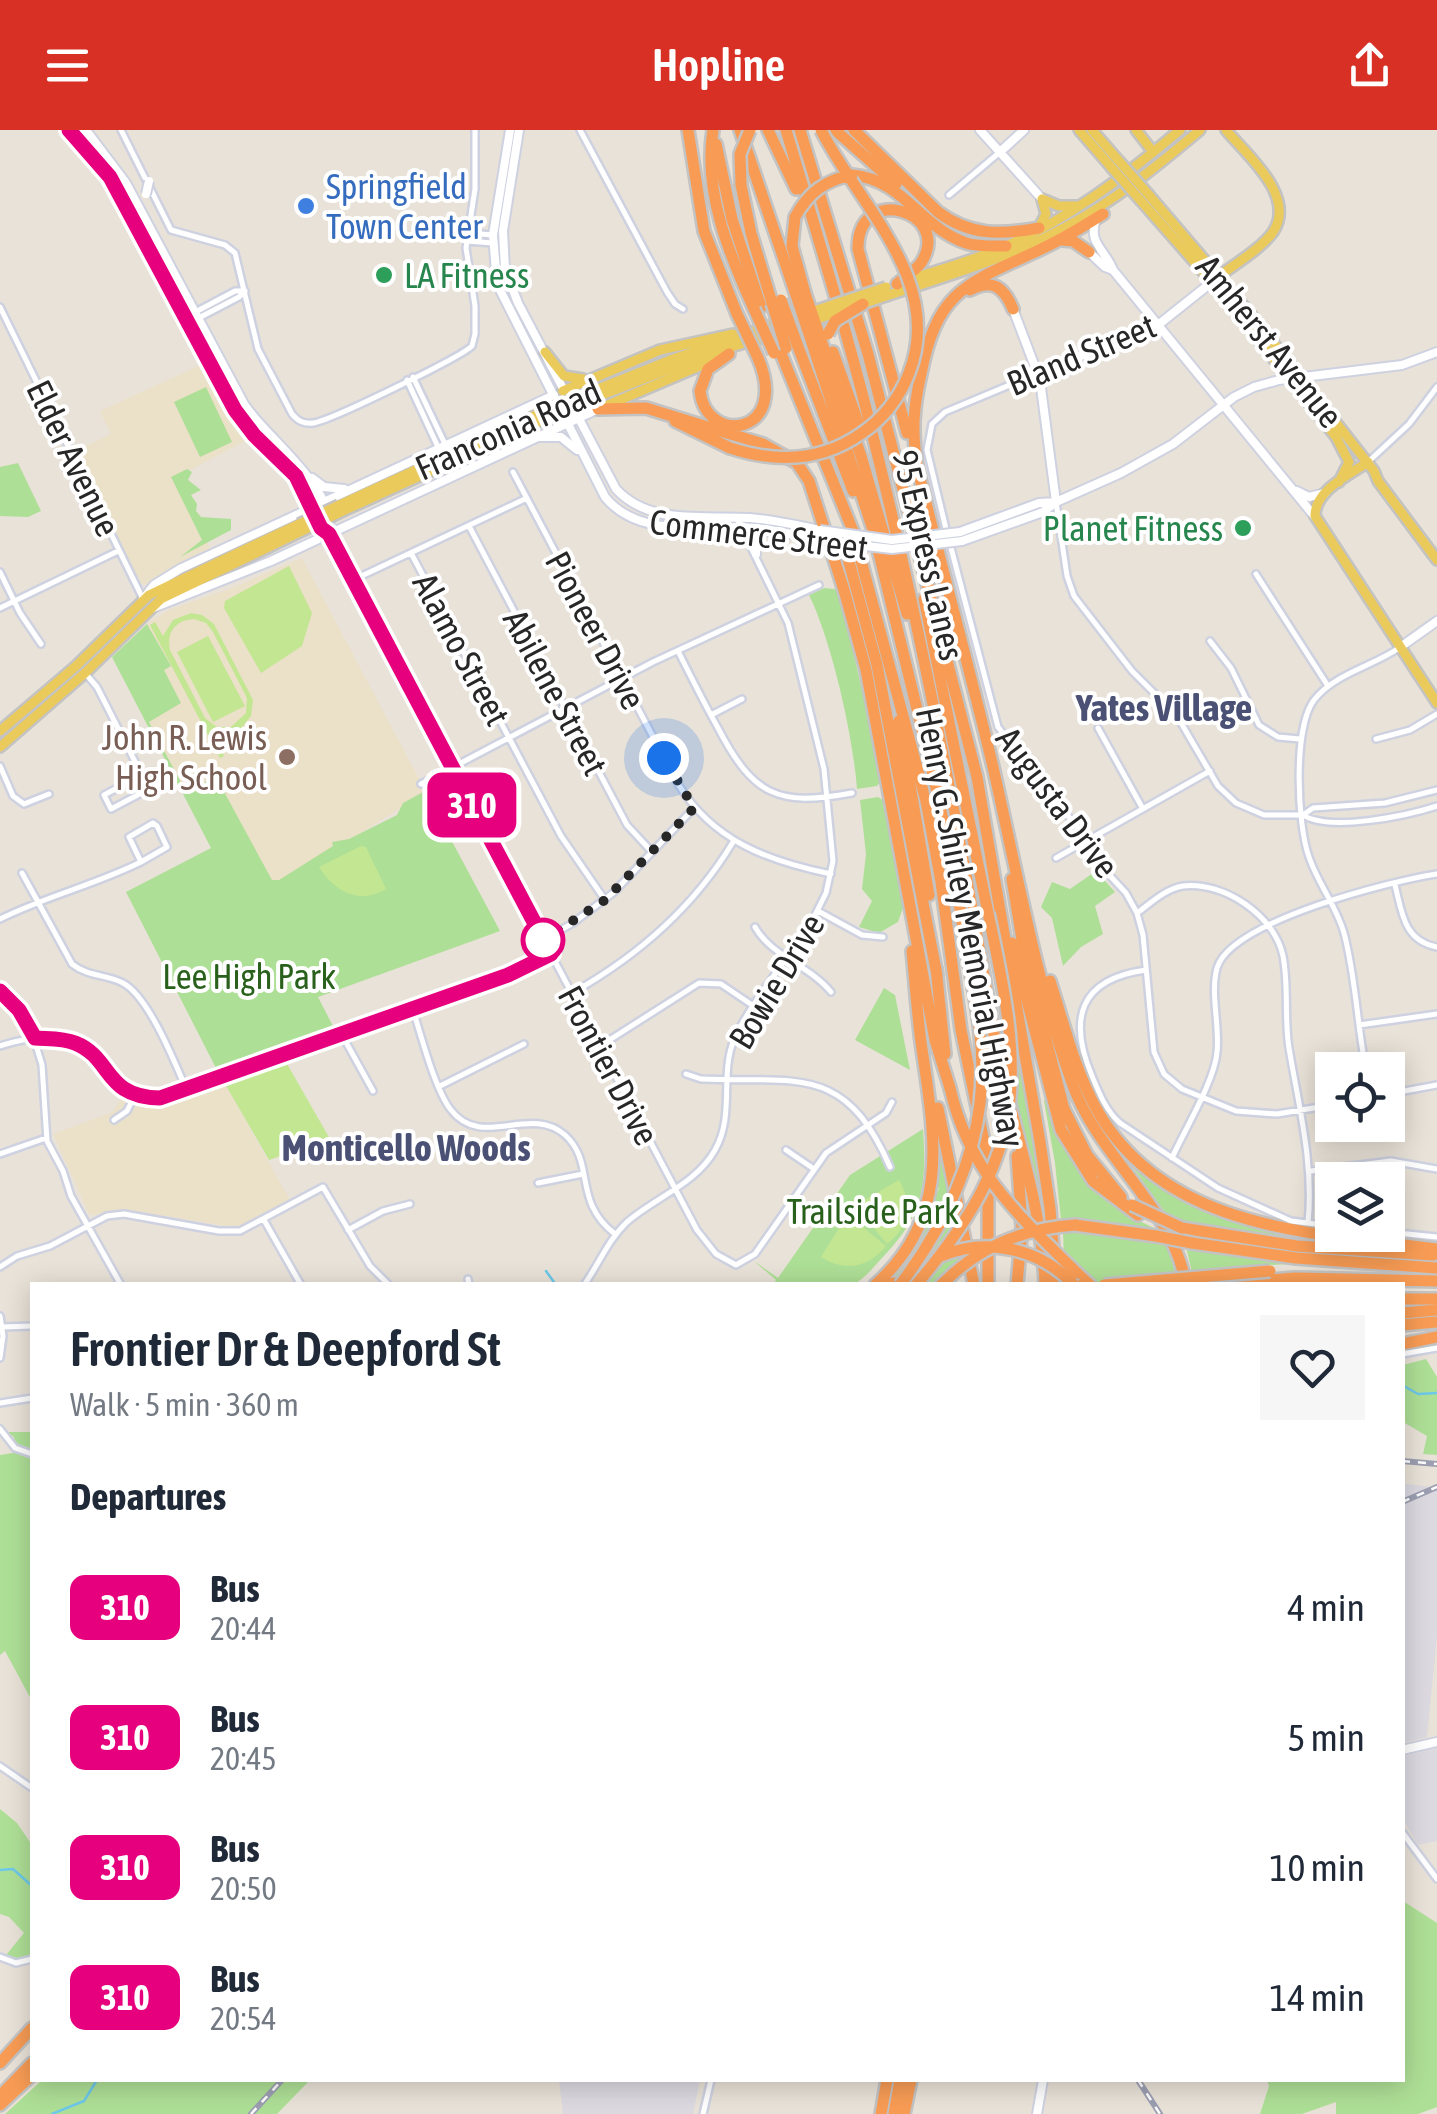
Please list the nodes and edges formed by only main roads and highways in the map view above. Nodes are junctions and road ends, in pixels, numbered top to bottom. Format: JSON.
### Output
{"nodes":[{"id":1,"x":69,"y":130,"type":"edge"},
{"id":2,"x":86,"y":130,"type":"edge"},
{"id":3,"x":510,"y":130,"type":"edge"},
{"id":4,"x":520,"y":130,"type":"edge"},
{"id":5,"x":688,"y":130,"type":"edge"},
{"id":6,"x":713,"y":130,"type":"edge"},
{"id":7,"x":740,"y":130,"type":"edge"},
{"id":8,"x":750,"y":130,"type":"edge"},
{"id":9,"x":768,"y":130,"type":"edge"},
{"id":10,"x":786,"y":130,"type":"edge"},
{"id":11,"x":800,"y":130,"type":"edge"},
{"id":12,"x":821,"y":130,"type":"edge"},
{"id":13,"x":858,"y":130,"type":"edge"},
{"id":14,"x":980,"y":130,"type":"edge"},
{"id":15,"x":1024,"y":130,"type":"edge"},
{"id":16,"x":1079,"y":130,"type":"edge"},
{"id":17,"x":1092,"y":130,"type":"edge"},
{"id":18,"x":1136,"y":130,"type":"edge"},
{"id":19,"x":1180,"y":130,"type":"edge"},
{"id":20,"x":1200,"y":130,"type":"edge"},
{"id":21,"x":1226,"y":130,"type":"edge"},
{"id":22,"x":835,"y":131,"type":"edge"},
{"id":23,"x":1000,"y":152,"type":"junction"},
{"id":24,"x":1153,"y":152,"type":"junction"},
{"id":25,"x":1115,"y":164,"type":"junction"},
{"id":26,"x":1149,"y":173,"type":"junction"},
{"id":27,"x":124,"y":179,"type":"junction"},
{"id":28,"x":1042,"y":199,"type":"junction"},
{"id":29,"x":1081,"y":206,"type":"junction"},
{"id":30,"x":1103,"y":214,"type":"junction"},
{"id":31,"x":930,"y":220,"type":"junction"},
{"id":32,"x":151,"y":226,"type":"junction"},
{"id":33,"x":1039,"y":228,"type":"junction"},
{"id":34,"x":1058,"y":241,"type":"junction"},
{"id":35,"x":1006,"y":246,"type":"junction"},
{"id":36,"x":822,"y":251,"type":"junction"},
{"id":37,"x":1089,"y":252,"type":"joint"},
{"id":38,"x":1113,"y":270,"type":"junction"},
{"id":39,"x":1216,"y":279,"type":"junction"},
{"id":40,"x":891,"y":289,"type":"junction"},
{"id":41,"x":800,"y":294,"type":"junction"},
{"id":42,"x":862,"y":304,"type":"junction"},
{"id":43,"x":767,"y":305,"type":"junction"},
{"id":44,"x":946,"y":306,"type":"junction"},
{"id":45,"x":1013,"y":309,"type":"joint"},
{"id":46,"x":818,"y":314,"type":"junction"},
{"id":47,"x":1158,"y":324,"type":"junction"},
{"id":48,"x":751,"y":333,"type":"junction"},
{"id":49,"x":820,"y":337,"type":"junction"},
{"id":50,"x":764,"y":338,"type":"junction"},
{"id":51,"x":784,"y":349,"type":"junction"},
{"id":52,"x":544,"y":352,"type":"junction"},
{"id":53,"x":1437,"y":352,"type":"edge"},
{"id":54,"x":730,"y":354,"type":"junction"},
{"id":55,"x":1038,"y":374,"type":"junction"},
{"id":56,"x":596,"y":377,"type":"junction"},
{"id":57,"x":1303,"y":379,"type":"junction"},
{"id":58,"x":1290,"y":380,"type":"junction"},
{"id":59,"x":558,"y":394,"type":"junction"},
{"id":60,"x":585,"y":398,"type":"junction"},
{"id":61,"x":1225,"y":404,"type":"junction"},
{"id":62,"x":804,"y":408,"type":"junction"},
{"id":63,"x":598,"y":409,"type":"junction"},
{"id":64,"x":658,"y":412,"type":"junction"},
{"id":65,"x":577,"y":418,"type":"junction"},
{"id":66,"x":567,"y":423,"type":"junction"},
{"id":67,"x":533,"y":438,"type":"junction"},
{"id":68,"x":1336,"y":438,"type":"junction"},
{"id":69,"x":583,"y":457,"type":"junction"},
{"id":70,"x":1368,"y":462,"type":"junction"},
{"id":71,"x":918,"y":466,"type":"junction"},
{"id":72,"x":305,"y":470,"type":"junction"},
{"id":73,"x":1352,"y":474,"type":"junction"},
{"id":74,"x":1378,"y":481,"type":"junction"},
{"id":75,"x":1339,"y":482,"type":"junction"},
{"id":76,"x":1290,"y":485,"type":"junction"},
{"id":77,"x":348,"y":488,"type":"junction"},
{"id":78,"x":1325,"y":493,"type":"junction"},
{"id":79,"x":321,"y":501,"type":"junction"},
{"id":80,"x":1056,"y":502,"type":"junction"},
{"id":81,"x":311,"y":506,"type":"junction"},
{"id":82,"x":1316,"y":519,"type":"junction"},
{"id":83,"x":775,"y":531,"type":"junction"},
{"id":84,"x":329,"y":534,"type":"junction"},
{"id":85,"x":844,"y":540,"type":"junction"},
{"id":86,"x":756,"y":554,"type":"road end"},
{"id":87,"x":1437,"y":560,"type":"edge"},
{"id":88,"x":920,"y":565,"type":"junction"},
{"id":89,"x":890,"y":594,"type":"junction"},
{"id":90,"x":146,"y":604,"type":"junction"},
{"id":91,"x":1437,"y":621,"type":"edge"},
{"id":92,"x":1399,"y":648,"type":"junction"},
{"id":93,"x":888,"y":657,"type":"junction"},
{"id":94,"x":1437,"y":704,"type":"edge"},
{"id":95,"x":936,"y":714,"type":"junction"},
{"id":96,"x":0,"y":732,"type":"edge"},
{"id":97,"x":0,"y":747,"type":"edge"},
{"id":98,"x":1010,"y":846,"type":"junction"},
{"id":99,"x":992,"y":856,"type":"junction"},
{"id":100,"x":901,"y":862,"type":"junction"},
{"id":101,"x":1020,"y":887,"type":"junction"},
{"id":102,"x":937,"y":975,"type":"junction"},
{"id":103,"x":918,"y":1005,"type":"junction"},
{"id":104,"x":950,"y":1088,"type":"junction"},
{"id":105,"x":1012,"y":1117,"type":"junction"},
{"id":106,"x":1135,"y":1210,"type":"junction"},
{"id":107,"x":1437,"y":1252,"type":"edge"},
{"id":108,"x":1270,"y":1275,"type":"junction"},
{"id":109,"x":1437,"y":1277,"type":"edge"},
{"id":110,"x":1233,"y":1281,"type":"junction"},
{"id":111,"x":878,"y":1282,"type":"edge"},
{"id":112,"x":897,"y":1282,"type":"edge"},
{"id":113,"x":898,"y":1282,"type":"edge"},
{"id":114,"x":918,"y":1282,"type":"edge"},
{"id":115,"x":944,"y":1282,"type":"edge"},
{"id":116,"x":973,"y":1282,"type":"edge"},
{"id":117,"x":988,"y":1282,"type":"edge"},
{"id":118,"x":1017,"y":1282,"type":"edge"},
{"id":119,"x":1045,"y":1282,"type":"edge"},
{"id":120,"x":1056,"y":1282,"type":"edge"},
{"id":121,"x":1070,"y":1282,"type":"edge"},
{"id":122,"x":1087,"y":1282,"type":"edge"},
{"id":123,"x":1154,"y":1282,"type":"edge"},
{"id":124,"x":1184,"y":1282,"type":"edge"},
{"id":125,"x":1221,"y":1282,"type":"edge"},
{"id":126,"x":1227,"y":1282,"type":"edge"},
{"id":127,"x":1405,"y":1287,"type":"edge"},
{"id":128,"x":1437,"y":1304,"type":"edge"},
{"id":129,"x":1405,"y":1306,"type":"edge"},
{"id":130,"x":1437,"y":1322,"type":"edge"},
{"id":131,"x":1405,"y":1325,"type":"edge"},
{"id":132,"x":1437,"y":1337,"type":"edge"},
{"id":133,"x":1405,"y":1343,"type":"edge"},
{"id":134,"x":1437,"y":1742,"type":"edge"},
{"id":135,"x":1405,"y":1749,"type":"edge"},
{"id":136,"x":30,"y":2030,"type":"edge"},
{"id":137,"x":0,"y":2063,"type":"edge"},
{"id":138,"x":30,"y":2064,"type":"edge"},
{"id":139,"x":30,"y":2077,"type":"edge"},
{"id":140,"x":888,"y":2082,"type":"edge"},
{"id":141,"x":900,"y":2082,"type":"edge"},
{"id":142,"x":911,"y":2082,"type":"edge"},
{"id":143,"x":1042,"y":2082,"type":"edge"},
{"id":144,"x":0,"y":2096,"type":"edge"},
{"id":145,"x":0,"y":2105,"type":"edge"},
{"id":146,"x":881,"y":2114,"type":"edge"},
{"id":147,"x":894,"y":2114,"type":"edge"},
{"id":148,"x":904,"y":2114,"type":"edge"},
{"id":149,"x":1037,"y":2114,"type":"edge"}],
"edges":[{"from":1,"to":81,"type":"main road","name":"Frontier Drive"},
{"from":2,"to":27,"type":"main road","name":"Frontier Drive"},
{"from":3,"to":59,"type":"main road"},
{"from":4,"to":52,"type":"main road"},
{"from":5,"to":54,"type":"highway","bridge":true},
{"from":6,"to":43,"type":"highway","name":"Henry G. Shirley Memorial Highway"},
{"from":6,"to":43,"type":"highway"},
{"from":7,"to":41,"type":"highway"},
{"from":8,"to":43,"type":"highway","bridge":true},
{"from":9,"to":36,"type":"highway"},
{"from":10,"to":36,"type":"highway","name":"95 Express Lanes"},
{"from":11,"to":88,"type":"highway","name":"Henry G. Shirley Memorial Highway"},
{"from":12,"to":64,"type":"highway","bridge":true},
{"from":13,"to":33,"type":"highway"},
{"from":14,"to":23,"type":"main road"},
{"from":15,"to":23,"type":"main road"},
{"from":16,"to":25,"type":"main road","name":"Amherst Avenue"},
{"from":17,"to":25,"type":"main road","name":"Amherst Avenue"},
{"from":18,"to":24,"type":"main road"},
{"from":19,"to":24,"type":"main road"},
{"from":20,"to":26,"type":"main road"},
{"from":21,"to":39,"type":"main road","name":"Bland Street"},
{"from":22,"to":31,"type":"highway"},
{"from":23,"to":28,"type":"main road"},
{"from":24,"to":29,"type":"main road"},
{"from":25,"to":39,"type":"main road","name":"Amherst Avenue","bridge":true},
{"from":26,"to":30,"type":"main road"},
{"from":26,"to":40,"type":"main road"},
{"from":27,"to":32,"type":"main road","name":"Frontier Drive"},
{"from":27,"to":32,"type":"main road","bridge":true},
{"from":28,"to":29,"type":"main road"},
{"from":28,"to":33,"type":"main road"},
{"from":29,"to":33,"type":"main road"},
{"from":30,"to":34,"type":"highway"},
{"from":30,"to":38,"type":"main road"},
{"from":31,"to":35,"type":"highway"},
{"from":31,"to":41,"type":"highway","bridge":true},
{"from":32,"to":72,"type":"main road","name":"Frontier Drive"},
{"from":33,"to":35,"type":"main road"},
{"from":34,"to":37,"type":"highway"},
{"from":34,"to":44,"type":"highway"},
{"from":35,"to":40,"type":"main road"},
{"from":36,"to":95,"type":"highway","name":"95 Express Lanes"},
{"from":37,"to":38,"type":"main road"},
{"from":38,"to":47,"type":"main road"},
{"from":39,"to":47,"type":"main road","name":"Bland Street"},
{"from":39,"to":57,"type":"main road","name":"Amherst Avenue"},
{"from":39,"to":58,"type":"main road","name":"Amherst Avenue"},
{"from":40,"to":42,"type":"main road","name":"Franconia Road","bridge":true},
{"from":40,"to":46,"type":"main road","name":"Franconia Road","bridge":true},
{"from":40,"to":71,"type":"highway"},
{"from":41,"to":49,"type":"highway","bridge":true},
{"from":42,"to":46,"type":"main road","name":"Franconia Road","bridge":true},
{"from":42,"to":49,"type":"highway","bridge":true},
{"from":43,"to":51,"type":"highway","name":"Henry G. Shirley Memorial Highway","bridge":true},
{"from":43,"to":51,"type":"highway","bridge":true},
{"from":44,"to":45,"type":"highway"},
{"from":44,"to":71,"type":"highway"},
{"from":45,"to":55,"type":"main road"},
{"from":46,"to":48,"type":"main road","name":"Franconia Road"},
{"from":46,"to":50,"type":"main road","name":"Franconia Road"},
{"from":47,"to":55,"type":"main road","name":"Bland Street"},
{"from":47,"to":61,"type":"main road"},
{"from":48,"to":56,"type":"main road"},
{"from":48,"to":60,"type":"main road","name":"Franconia Road"},
{"from":49,"to":89,"type":"highway"},
{"from":49,"to":95,"type":"highway"},
{"from":50,"to":54,"type":"main road"},
{"from":50,"to":60,"type":"main road","name":"Franconia Road"},
{"from":51,"to":62,"type":"highway","name":"Henry G. Shirley Memorial Highway"},
{"from":51,"to":62,"type":"highway"},
{"from":51,"to":89,"type":"highway"},
{"from":52,"to":56,"type":"main road"},
{"from":52,"to":59,"type":"main road"},
{"from":53,"to":57,"type":"main road","name":"Commerce Street"},
{"from":54,"to":63,"type":"main road"},
{"from":55,"to":80,"type":"main road"},
{"from":56,"to":59,"type":"main road"},
{"from":57,"to":58,"type":"main road","name":"Commerce Street"},
{"from":57,"to":70,"type":"main road","name":"Amherst Avenue"},
{"from":58,"to":61,"type":"main road","name":"Commerce Street"},
{"from":58,"to":68,"type":"main road","name":"Amherst Avenue"},
{"from":59,"to":65,"type":"main road","name":"Commerce Street"},
{"from":59,"to":66,"type":"main road","name":"Commerce Street"},
{"from":59,"to":77,"type":"main road","name":"Franconia Road"},
{"from":60,"to":90,"type":"main road","name":"Franconia Road","bridge":true},
{"from":61,"to":76,"type":"main road"},
{"from":61,"to":80,"type":"main road","name":"Commerce Street"},
{"from":62,"to":93,"type":"highway","name":"Henry G. Shirley Memorial Highway"},
{"from":63,"to":64,"type":"highway"},
{"from":63,"to":65,"type":"main road","name":"Franconia Road"},
{"from":64,"to":100,"type":"highway"},
{"from":65,"to":66,"type":"main road","name":"Franconia Road"},
{"from":65,"to":85,"type":"main road","name":"Commerce Street","bridge":true},
{"from":66,"to":67,"type":"main road","name":"Franconia Road"},
{"from":66,"to":69,"type":"main road","name":"Commerce Street"},
{"from":67,"to":69,"type":"main road"},
{"from":67,"to":84,"type":"main road","name":"Franconia Road"},
{"from":68,"to":70,"type":"main road"},
{"from":68,"to":75,"type":"main road","name":"Amherst Avenue"},
{"from":69,"to":83,"type":"main road","name":"Commerce Street"},
{"from":70,"to":73,"type":"main road"},
{"from":70,"to":74,"type":"main road","name":"Amherst Avenue"},
{"from":71,"to":98,"type":"highway"},
{"from":72,"to":77,"type":"main road"},
{"from":72,"to":79,"type":"main road","name":"Frontier Drive"},
{"from":73,"to":74,"type":"main road"},
{"from":73,"to":75,"type":"main road"},
{"from":74,"to":87,"type":"main road","name":"Amherst Avenue"},
{"from":75,"to":78,"type":"main road"},
{"from":76,"to":78,"type":"main road"},
{"from":76,"to":82,"type":"main road"},
{"from":77,"to":79,"type":"main road","name":"Franconia Road"},
{"from":78,"to":82,"type":"main road"},
{"from":79,"to":81,"type":"main road","name":"Franconia Road"},
{"from":79,"to":84,"type":"main road","name":"Frontier Drive"},
{"from":80,"to":85,"type":"main road","name":"Commerce Street","bridge":true},
{"from":81,"to":84,"type":"main road","name":"Frontier Drive"},
{"from":81,"to":90,"type":"main road","name":"Franconia Road"},
{"from":82,"to":92,"type":"main road"},
{"from":83,"to":85,"type":"main road","name":"Commerce Street","bridge":true},
{"from":83,"to":86,"type":"main road"},
{"from":84,"to":90,"type":"main road","name":"Franconia Road"},
{"from":85,"to":102,"type":"highway"},
{"from":88,"to":99,"type":"highway","name":"Henry G. Shirley Memorial Highway"},
{"from":88,"to":114,"type":"highway","bridge":true},
{"from":89,"to":112,"type":"highway","bridge":true},
{"from":90,"to":96,"type":"main road","name":"Franconia Road"},
{"from":90,"to":97,"type":"main road","name":"Franconia Road"},
{"from":91,"to":92,"type":"main road"},
{"from":92,"to":94,"type":"main road"},
{"from":93,"to":102,"type":"highway"},
{"from":93,"to":117,"type":"highway","name":"Henry G. Shirley Memorial Highway"},
{"from":95,"to":105,"type":"highway","name":"95 Express Lanes"},
{"from":98,"to":101,"type":"highway"},
{"from":98,"to":106,"type":"highway"},
{"from":99,"to":106,"type":"highway"},
{"from":99,"to":120,"type":"highway","name":"Henry G. Shirley Memorial Highway"},
{"from":100,"to":103,"type":"highway"},
{"from":100,"to":104,"type":"highway"},
{"from":101,"to":107,"type":"highway"},
{"from":101,"to":124,"type":"highway"},
{"from":102,"to":104,"type":"highway"},
{"from":103,"to":111,"type":"highway"},
{"from":103,"to":116,"type":"highway"},
{"from":104,"to":122,"type":"highway","bridge":true},
{"from":105,"to":118,"type":"highway"},
{"from":105,"to":119,"type":"highway"},
{"from":106,"to":107,"type":"highway","bridge":true},
{"from":108,"to":109,"type":"highway"},
{"from":108,"to":110,"type":"highway","bridge":true},
{"from":108,"to":123,"type":"highway","bridge":true},
{"from":109,"to":115,"type":"highway","bridge":true},
{"from":109,"to":127,"type":"highway"},
{"from":110,"to":125,"type":"highway","bridge":true},
{"from":110,"to":126,"type":"highway"},
{"from":113,"to":121,"type":"highway","bridge":true},
{"from":128,"to":129,"type":"highway"},
{"from":130,"to":131,"type":"highway"},
{"from":132,"to":133,"type":"highway"},
{"from":134,"to":135,"type":"main road"},
{"from":136,"to":137,"type":"highway"},
{"from":138,"to":144,"type":"highway"},
{"from":139,"to":145,"type":"highway"},
{"from":140,"to":146,"type":"highway"},
{"from":141,"to":147,"type":"highway"},
{"from":142,"to":148,"type":"highway"},
{"from":143,"to":149,"type":"main road"}]}
